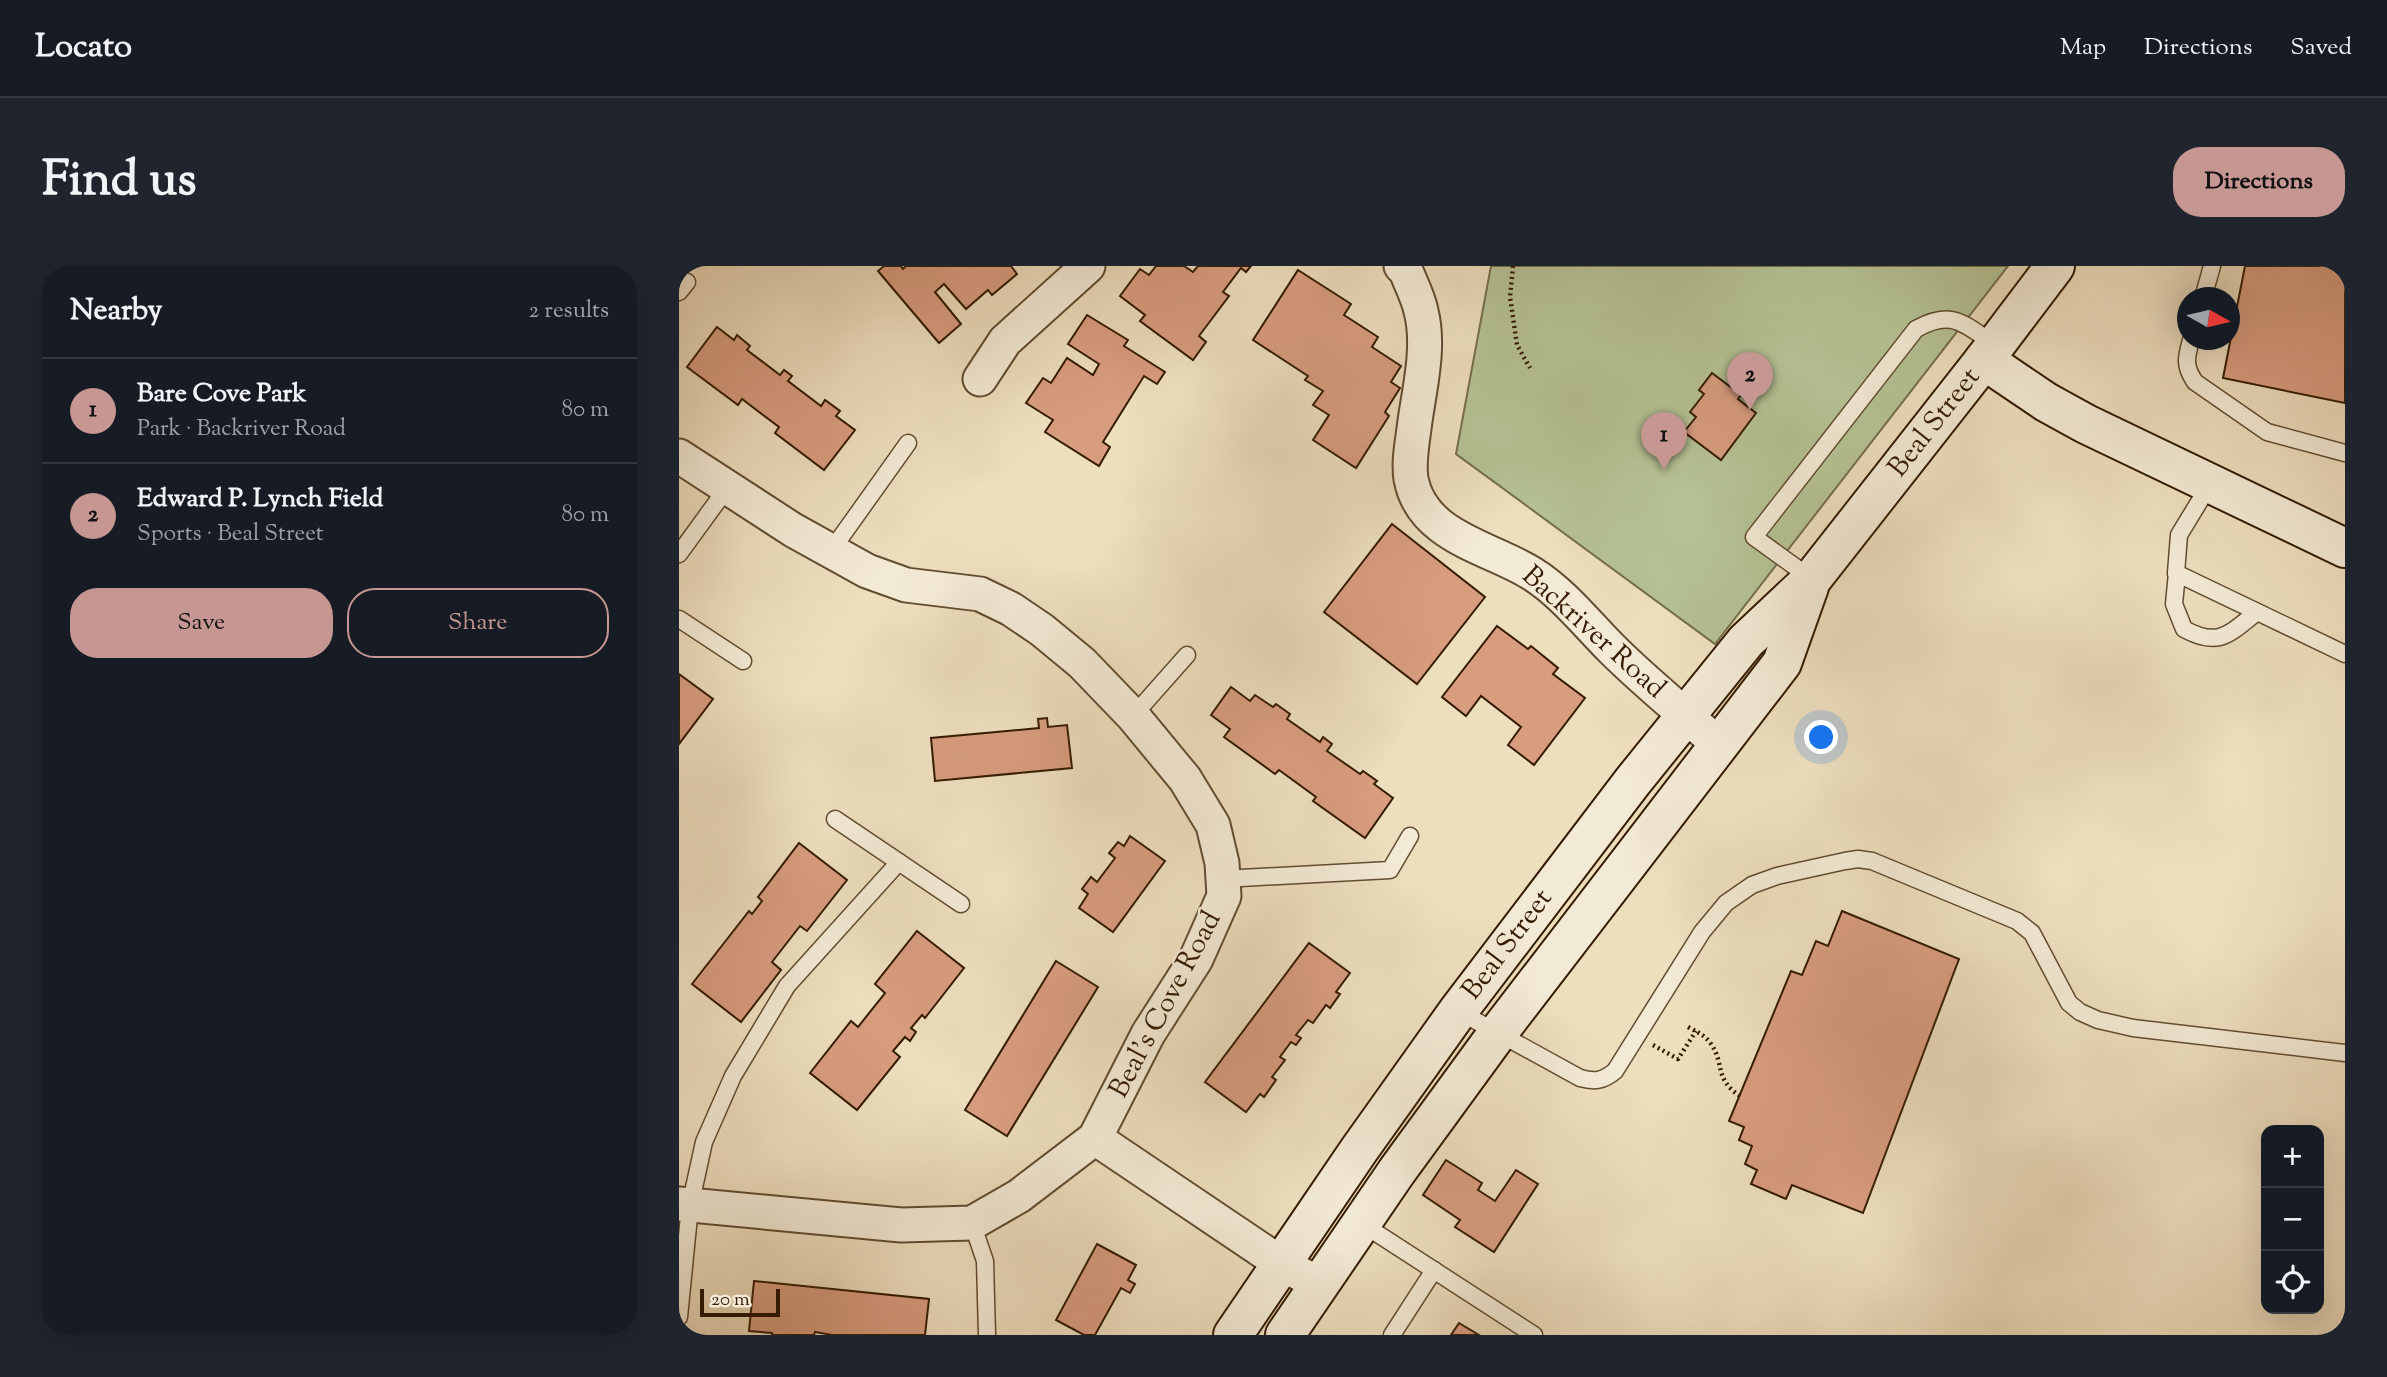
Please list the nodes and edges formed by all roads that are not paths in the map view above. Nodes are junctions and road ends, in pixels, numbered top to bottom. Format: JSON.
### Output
{"nodes":[{"id":1,"x":1088,"y":266,"type":"edge"},
{"id":2,"x":1401,"y":266,"type":"edge"},
{"id":3,"x":2055,"y":266,"type":"edge"},
{"id":4,"x":2212,"y":266,"type":"edge"},
{"id":5,"x":2206,"y":287,"type":"edge"},
{"id":6,"x":2188,"y":350,"type":"edge"},
{"id":7,"x":1990,"y":353,"type":"junction"},
{"id":8,"x":980,"y":379,"type":"dead end"},
{"id":9,"x":908,"y":443,"type":"dead end"},
{"id":10,"x":2345,"y":453,"type":"edge"},
{"id":11,"x":679,"y":456,"type":"edge"},
{"id":12,"x":2210,"y":484,"type":"junction"},
{"id":13,"x":727,"y":488,"type":"junction"},
{"id":14,"x":2345,"y":548,"type":"edge"},
{"id":15,"x":831,"y":551,"type":"junction"},
{"id":16,"x":679,"y":554,"type":"edge"},
{"id":17,"x":2177,"y":573,"type":"junction"},
{"id":18,"x":1812,"y":579,"type":"junction"},
{"id":19,"x":2257,"y":612,"type":"junction"},
{"id":20,"x":679,"y":619,"type":"edge"},
{"id":21,"x":2345,"y":654,"type":"edge"},
{"id":22,"x":1187,"y":655,"type":"dead end"},
{"id":23,"x":743,"y":661,"type":"dead end"},
{"id":24,"x":1133,"y":716,"type":"junction"},
{"id":25,"x":1686,"y":716,"type":"junction"},
{"id":26,"x":1719,"y":745,"type":"junction"},
{"id":27,"x":835,"y":819,"type":"dead end"},
{"id":28,"x":1410,"y":836,"type":"dead end"},
{"id":29,"x":899,"y":862,"type":"junction"},
{"id":30,"x":1223,"y":879,"type":"junction"},
{"id":31,"x":961,"y":904,"type":"dead end"},
{"id":32,"x":1458,"y":1011,"type":"junction"},
{"id":33,"x":1497,"y":1034,"type":"junction"},
{"id":34,"x":2345,"y":1053,"type":"edge"},
{"id":35,"x":1095,"y":1138,"type":"junction"},
{"id":36,"x":685,"y":1205,"type":"edge"},
{"id":37,"x":972,"y":1223,"type":"junction"},
{"id":38,"x":1361,"y":1223,"type":"junction"},
{"id":39,"x":1282,"y":1264,"type":"junction"},
{"id":40,"x":1434,"y":1270,"type":"junction"},
{"id":41,"x":1319,"y":1284,"type":"junction"},
{"id":42,"x":679,"y":1317,"type":"edge"},
{"id":43,"x":987,"y":1335,"type":"edge"},
{"id":44,"x":1233,"y":1335,"type":"edge"},
{"id":45,"x":1285,"y":1335,"type":"edge"},
{"id":46,"x":1392,"y":1335,"type":"edge"},
{"id":47,"x":1534,"y":1335,"type":"edge"}],
"edges":[{"from":1,"to":8,"type":"street"},
{"from":2,"to":25,"type":"street","name":"Backriver Road"},
{"from":3,"to":7,"type":"street","name":"Beal Street"},
{"from":4,"to":5,"type":"lane"},
{"from":6,"to":10,"type":"lane"},
{"from":7,"to":12,"type":"street"},
{"from":7,"to":18,"type":"street","name":"Beal Street"},
{"from":7,"to":18,"type":"lane"},
{"from":9,"to":15,"type":"lane"},
{"from":11,"to":13,"type":"street","name":"Beal's Cove Road"},
{"from":12,"to":14,"type":"street"},
{"from":12,"to":17,"type":"lane"},
{"from":13,"to":15,"type":"street","name":"Beal's Cove Road"},
{"from":13,"to":16,"type":"lane"},
{"from":15,"to":24,"type":"street","name":"Beal's Cove Road"},
{"from":17,"to":19,"type":"lane"},
{"from":17,"to":19,"type":"lane"},
{"from":18,"to":25,"type":"street","name":"Beal Street"},
{"from":18,"to":26,"type":"street","name":"Beal Street"},
{"from":19,"to":21,"type":"lane"},
{"from":20,"to":23,"type":"lane"},
{"from":22,"to":24,"type":"lane"},
{"from":24,"to":30,"type":"street","name":"Beal's Cove Road"},
{"from":25,"to":26,"type":"street","name":"Backriver Road"},
{"from":25,"to":32,"type":"street","name":"Beal Street"},
{"from":26,"to":33,"type":"street","name":"Beal Street"},
{"from":27,"to":29,"type":"lane"},
{"from":28,"to":30,"type":"lane"},
{"from":29,"to":31,"type":"lane"},
{"from":29,"to":36,"type":"lane"},
{"from":30,"to":35,"type":"street","name":"Beal's Cove Road"},
{"from":32,"to":33,"type":"lane"},
{"from":32,"to":39,"type":"street","name":"Beal Street"},
{"from":33,"to":34,"type":"lane"},
{"from":33,"to":38,"type":"street","name":"Beal Street"},
{"from":35,"to":37,"type":"street","name":"Beal's Cove Road"},
{"from":35,"to":39,"type":"street"},
{"from":36,"to":37,"type":"street","name":"Beal's Cove Road"},
{"from":36,"to":42,"type":"lane"},
{"from":37,"to":43,"type":"lane"},
{"from":38,"to":40,"type":"lane"},
{"from":38,"to":41,"type":"street","name":"Beal Street"},
{"from":39,"to":41,"type":"street"},
{"from":39,"to":44,"type":"street","name":"Beal Street"},
{"from":40,"to":46,"type":"lane"},
{"from":40,"to":47,"type":"lane"},
{"from":41,"to":45,"type":"street","name":"Beal Street"}]}
